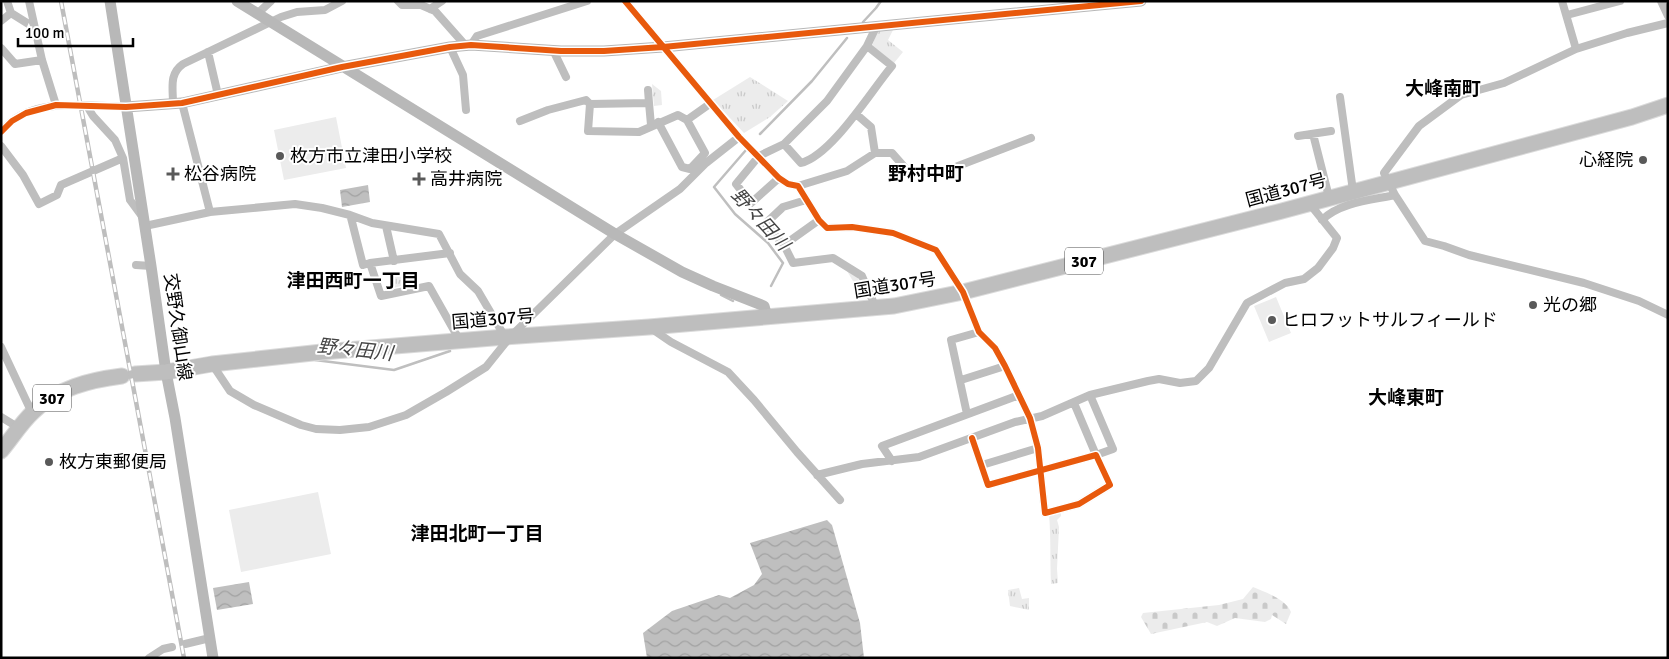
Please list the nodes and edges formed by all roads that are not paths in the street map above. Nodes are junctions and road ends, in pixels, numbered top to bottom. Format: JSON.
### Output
{"nodes":[{"id":1,"x":7,"y":1,"type":"edge"},
{"id":2,"x":29,"y":1,"type":"edge"},
{"id":3,"x":110,"y":1,"type":"edge"},
{"id":4,"x":236,"y":1,"type":"edge"},
{"id":5,"x":271,"y":1,"type":"edge"},
{"id":6,"x":342,"y":1,"type":"edge"},
{"id":7,"x":398,"y":1,"type":"edge"},
{"id":8,"x":442,"y":1,"type":"edge"},
{"id":9,"x":587,"y":1,"type":"edge"},
{"id":10,"x":625,"y":1,"type":"edge"},
{"id":11,"x":1141,"y":1,"type":"edge"},
{"id":12,"x":1562,"y":1,"type":"edge"},
{"id":13,"x":1620,"y":1,"type":"edge"},
{"id":14,"x":1661,"y":1,"type":"edge"},
{"id":15,"x":1098,"y":3,"type":"edge"},
{"id":16,"x":430,"y":9,"type":"junction"},
{"id":17,"x":11,"y":13,"type":"junction"},
{"id":18,"x":258,"y":14,"type":"junction"},
{"id":19,"x":1567,"y":15,"type":"junction"},
{"id":20,"x":1668,"y":16,"type":"edge"},
{"id":21,"x":1,"y":21,"type":"edge"},
{"id":22,"x":271,"y":23,"type":"junction"},
{"id":23,"x":1668,"y":23,"type":"edge"},
{"id":24,"x":876,"y":26,"type":"junction"},
{"id":25,"x":35,"y":28,"type":"junction"},
{"id":26,"x":468,"y":45,"type":"junction"},
{"id":27,"x":867,"y":46,"type":"junction"},
{"id":28,"x":450,"y":47,"type":"junction"},
{"id":29,"x":663,"y":47,"type":"junction"},
{"id":30,"x":1,"y":48,"type":"edge"},
{"id":31,"x":1576,"y":49,"type":"junction"},
{"id":32,"x":553,"y":50,"type":"junction"},
{"id":33,"x":208,"y":52,"type":"junction"},
{"id":34,"x":42,"y":60,"type":"junction"},
{"id":35,"x":342,"y":67,"type":"junction"},
{"id":36,"x":566,"y":77,"type":"dead end"},
{"id":37,"x":648,"y":90,"type":"dead end"},
{"id":38,"x":218,"y":96,"type":"junction"},
{"id":39,"x":1340,"y":97,"type":"dead end"},
{"id":40,"x":177,"y":103,"type":"junction"},
{"id":41,"x":649,"y":103,"type":"junction"},
{"id":42,"x":711,"y":103,"type":"junction"},
{"id":43,"x":590,"y":104,"type":"junction"},
{"id":44,"x":56,"y":105,"type":"junction"},
{"id":45,"x":1668,"y":105,"type":"edge"},
{"id":46,"x":87,"y":106,"type":"junction"},
{"id":47,"x":126,"y":107,"type":"junction"},
{"id":48,"x":466,"y":110,"type":"dead end"},
{"id":49,"x":856,"y":114,"type":"junction"},
{"id":50,"x":687,"y":120,"type":"junction"},
{"id":51,"x":520,"y":121,"type":"dead end"},
{"id":52,"x":655,"y":124,"type":"junction"},
{"id":53,"x":1,"y":132,"type":"edge"},
{"id":54,"x":1331,"y":132,"type":"dead end"},
{"id":55,"x":1313,"y":134,"type":"junction"},
{"id":56,"x":1298,"y":136,"type":"dead end"},
{"id":57,"x":740,"y":137,"type":"junction"},
{"id":58,"x":1031,"y":138,"type":"dead end"},
{"id":59,"x":784,"y":144,"type":"junction"},
{"id":60,"x":1,"y":146,"type":"edge"},
{"id":61,"x":874,"y":153,"type":"junction"},
{"id":62,"x":759,"y":156,"type":"junction"},
{"id":63,"x":123,"y":158,"type":"junction"},
{"id":64,"x":779,"y":178,"type":"junction"},
{"id":65,"x":798,"y":186,"type":"junction"},
{"id":66,"x":1391,"y":189,"type":"junction"},
{"id":67,"x":1353,"y":190,"type":"junction"},
{"id":68,"x":1329,"y":197,"type":"junction"},
{"id":69,"x":806,"y":200,"type":"junction"},
{"id":70,"x":1309,"y":203,"type":"junction"},
{"id":71,"x":210,"y":212,"type":"junction"},
{"id":72,"x":351,"y":218,"type":"dead end"},
{"id":73,"x":819,"y":220,"type":"junction"},
{"id":74,"x":1322,"y":220,"type":"junction"},
{"id":75,"x":144,"y":222,"type":"junction"},
{"id":76,"x":386,"y":226,"type":"junction"},
{"id":77,"x":615,"y":234,"type":"junction"},
{"id":78,"x":784,"y":244,"type":"junction"},
{"id":79,"x":450,"y":253,"type":"junction"},
{"id":80,"x":394,"y":261,"type":"junction"},
{"id":81,"x":370,"y":264,"type":"junction"},
{"id":82,"x":136,"y":265,"type":"dead end"},
{"id":83,"x":151,"y":266,"type":"junction"},
{"id":84,"x":963,"y":292,"type":"junction"},
{"id":85,"x":876,"y":308,"type":"junction"},
{"id":86,"x":1668,"y":316,"type":"edge"},
{"id":87,"x":767,"y":317,"type":"junction"},
{"id":88,"x":649,"y":327,"type":"junction"},
{"id":89,"x":979,"y":332,"type":"junction"},
{"id":90,"x":508,"y":336,"type":"junction"},
{"id":91,"x":462,"y":341,"type":"junction"},
{"id":92,"x":1,"y":347,"type":"edge"},
{"id":93,"x":212,"y":364,"type":"junction"},
{"id":94,"x":1005,"y":366,"type":"junction"},
{"id":95,"x":166,"y":372,"type":"junction"},
{"id":96,"x":961,"y":380,"type":"junction"},
{"id":97,"x":1019,"y":395,"type":"junction"},
{"id":98,"x":1090,"y":395,"type":"junction"},
{"id":99,"x":1074,"y":403,"type":"junction"},
{"id":100,"x":32,"y":413,"type":"junction"},
{"id":101,"x":967,"y":414,"type":"junction"},
{"id":102,"x":1,"y":417,"type":"edge"},
{"id":103,"x":1030,"y":418,"type":"junction"},
{"id":104,"x":19,"y":428,"type":"junction"},
{"id":105,"x":972,"y":438,"type":"junction"},
{"id":106,"x":1038,"y":448,"type":"junction"},
{"id":107,"x":1,"y":451,"type":"edge"},
{"id":108,"x":1096,"y":455,"type":"junction"},
{"id":109,"x":892,"y":461,"type":"junction"},
{"id":110,"x":982,"y":465,"type":"junction"},
{"id":111,"x":1040,"y":470,"type":"junction"},
{"id":112,"x":817,"y":475,"type":"junction"},
{"id":113,"x":840,"y":500,"type":"dead end"},
{"id":114,"x":210,"y":638,"type":"junction"},
{"id":115,"x":185,"y":644,"type":"dead end"},
{"id":116,"x":172,"y":647,"type":"dead end"},
{"id":117,"x":149,"y":658,"type":"edge"},
{"id":118,"x":213,"y":658,"type":"edge"}],
"edges":[{"from":1,"to":17,"type":"street"},
{"from":2,"to":25,"type":"street"},
{"from":3,"to":47,"type":"street","name":"交野久御山線"},
{"from":4,"to":18,"type":"street"},
{"from":5,"to":18,"type":"street"},
{"from":6,"to":22,"type":"street"},
{"from":7,"to":16,"type":"street"},
{"from":8,"to":16,"type":"street"},
{"from":9,"to":26,"type":"street"},
{"from":10,"to":29,"type":"street"},
{"from":11,"to":15,"type":"street"},
{"from":12,"to":19,"type":"street"},
{"from":13,"to":19,"type":"street"},
{"from":14,"to":20,"type":"street"},
{"from":15,"to":24,"type":"street"},
{"from":16,"to":26,"type":"street"},
{"from":17,"to":21,"type":"street"},
{"from":17,"to":25,"type":"street"},
{"from":18,"to":22,"type":"street"},
{"from":19,"to":31,"type":"street"},
{"from":22,"to":33,"type":"street"},
{"from":22,"to":35,"type":"street"},
{"from":23,"to":31,"type":"street"},
{"from":24,"to":27,"type":"street"},
{"from":24,"to":29,"type":"street"},
{"from":25,"to":34,"type":"street"},
{"from":26,"to":28,"type":"street"},
{"from":26,"to":32,"type":"street"},
{"from":27,"to":49,"type":"street"},
{"from":27,"to":59,"type":"street"},
{"from":28,"to":35,"type":"street"},
{"from":28,"to":48,"type":"street"},
{"from":29,"to":32,"type":"street"},
{"from":29,"to":42,"type":"street"},
{"from":30,"to":34,"type":"street"},
{"from":31,"to":66,"type":"street"},
{"from":32,"to":36,"type":"street"},
{"from":33,"to":38,"type":"street"},
{"from":33,"to":40,"type":"street"},
{"from":34,"to":44,"type":"street"},
{"from":35,"to":38,"type":"street"},
{"from":35,"to":77,"type":"street"},
{"from":37,"to":41,"type":"street"},
{"from":38,"to":40,"type":"street"},
{"from":39,"to":67,"type":"street"},
{"from":40,"to":47,"type":"street"},
{"from":40,"to":71,"type":"street"},
{"from":41,"to":43,"type":"street"},
{"from":41,"to":52,"type":"street"},
{"from":42,"to":50,"type":"street"},
{"from":42,"to":57,"type":"street"},
{"from":43,"to":51,"type":"street"},
{"from":43,"to":52,"type":"street"},
{"from":44,"to":46,"type":"street"},
{"from":44,"to":53,"type":"street"},
{"from":45,"to":66,"type":"highway","name":"国道307号","number":"307"},
{"from":46,"to":47,"type":"street"},
{"from":46,"to":63,"type":"street"},
{"from":47,"to":75,"type":"street","name":"交野久御山線"},
{"from":49,"to":59,"type":"street"},
{"from":49,"to":61,"type":"street"},
{"from":50,"to":52,"type":"street"},
{"from":50,"to":52,"type":"street"},
{"from":54,"to":55,"type":"street"},
{"from":55,"to":56,"type":"street"},
{"from":55,"to":68,"type":"street"},
{"from":57,"to":62,"type":"street"},
{"from":57,"to":77,"type":"street"},
{"from":58,"to":61,"type":"street"},
{"from":59,"to":62,"type":"street"},
{"from":60,"to":63,"type":"street"},
{"from":61,"to":65,"type":"street"},
{"from":62,"to":64,"type":"street"},
{"from":62,"to":64,"type":"street"},
{"from":63,"to":75,"type":"street"},
{"from":64,"to":65,"type":"street"},
{"from":65,"to":69,"type":"street"},
{"from":66,"to":67,"type":"highway","name":"国道307号","number":"307"},
{"from":66,"to":74,"type":"street"},
{"from":66,"to":86,"type":"street"},
{"from":67,"to":68,"type":"highway","name":"国道307号","number":"307"},
{"from":68,"to":70,"type":"highway","name":"国道307号","number":"307"},
{"from":69,"to":73,"type":"street"},
{"from":69,"to":78,"type":"street"},
{"from":70,"to":74,"type":"street"},
{"from":70,"to":84,"type":"highway","name":"国道307号","number":"307"},
{"from":71,"to":75,"type":"street"},
{"from":71,"to":76,"type":"street"},
{"from":72,"to":81,"type":"street"},
{"from":73,"to":78,"type":"street"},
{"from":73,"to":84,"type":"street"},
{"from":74,"to":98,"type":"street"},
{"from":75,"to":83,"type":"street","name":"交野久御山線"},
{"from":76,"to":79,"type":"street"},
{"from":76,"to":80,"type":"street"},
{"from":77,"to":87,"type":"street"},
{"from":77,"to":90,"type":"street"},
{"from":78,"to":85,"type":"street"},
{"from":79,"to":80,"type":"street"},
{"from":79,"to":90,"type":"street"},
{"from":80,"to":81,"type":"street"},
{"from":81,"to":91,"type":"street"},
{"from":82,"to":83,"type":"street"},
{"from":83,"to":95,"type":"street","name":"交野久御山線"},
{"from":84,"to":85,"type":"highway","name":"国道307号","number":"307"},
{"from":84,"to":89,"type":"street"},
{"from":85,"to":87,"type":"highway","name":"国道307号","number":"307"},
{"from":87,"to":88,"type":"highway","name":"国道307号","number":"307"},
{"from":88,"to":90,"type":"highway","name":"国道307号","number":"307"},
{"from":88,"to":112,"type":"street"},
{"from":89,"to":94,"type":"street"},
{"from":89,"to":96,"type":"street"},
{"from":90,"to":91,"type":"highway","name":"国道307号","number":"307"},
{"from":90,"to":93,"type":"street"},
{"from":91,"to":93,"type":"highway","name":"国道307号","number":"307"},
{"from":92,"to":100,"type":"street"},
{"from":93,"to":95,"type":"highway","name":"国道307号","number":"307"},
{"from":94,"to":96,"type":"street"},
{"from":94,"to":97,"type":"street"},
{"from":95,"to":100,"type":"highway","name":"国道307号","number":"307"},
{"from":95,"to":114,"type":"street","name":"交野久御山線"},
{"from":96,"to":101,"type":"street"},
{"from":97,"to":101,"type":"street"},
{"from":97,"to":103,"type":"street"},
{"from":98,"to":99,"type":"street"},
{"from":98,"to":108,"type":"street"},
{"from":99,"to":103,"type":"street"},
{"from":99,"to":108,"type":"street"},
{"from":100,"to":104,"type":"highway","name":"国道307号","number":"307"},
{"from":101,"to":109,"type":"street"},
{"from":102,"to":104,"type":"street"},
{"from":103,"to":105,"type":"street"},
{"from":103,"to":106,"type":"street"},
{"from":104,"to":107,"type":"highway","name":"国道307号","number":"307"},
{"from":105,"to":109,"type":"street"},
{"from":105,"to":110,"type":"street"},
{"from":106,"to":110,"type":"street"},
{"from":106,"to":111,"type":"street"},
{"from":108,"to":111,"type":"street"},
{"from":108,"to":111,"type":"street"},
{"from":109,"to":112,"type":"street"},
{"from":110,"to":111,"type":"street"},
{"from":112,"to":113,"type":"street"},
{"from":114,"to":115,"type":"street"},
{"from":114,"to":118,"type":"street","name":"交野久御山線"},
{"from":116,"to":117,"type":"street"}]}
